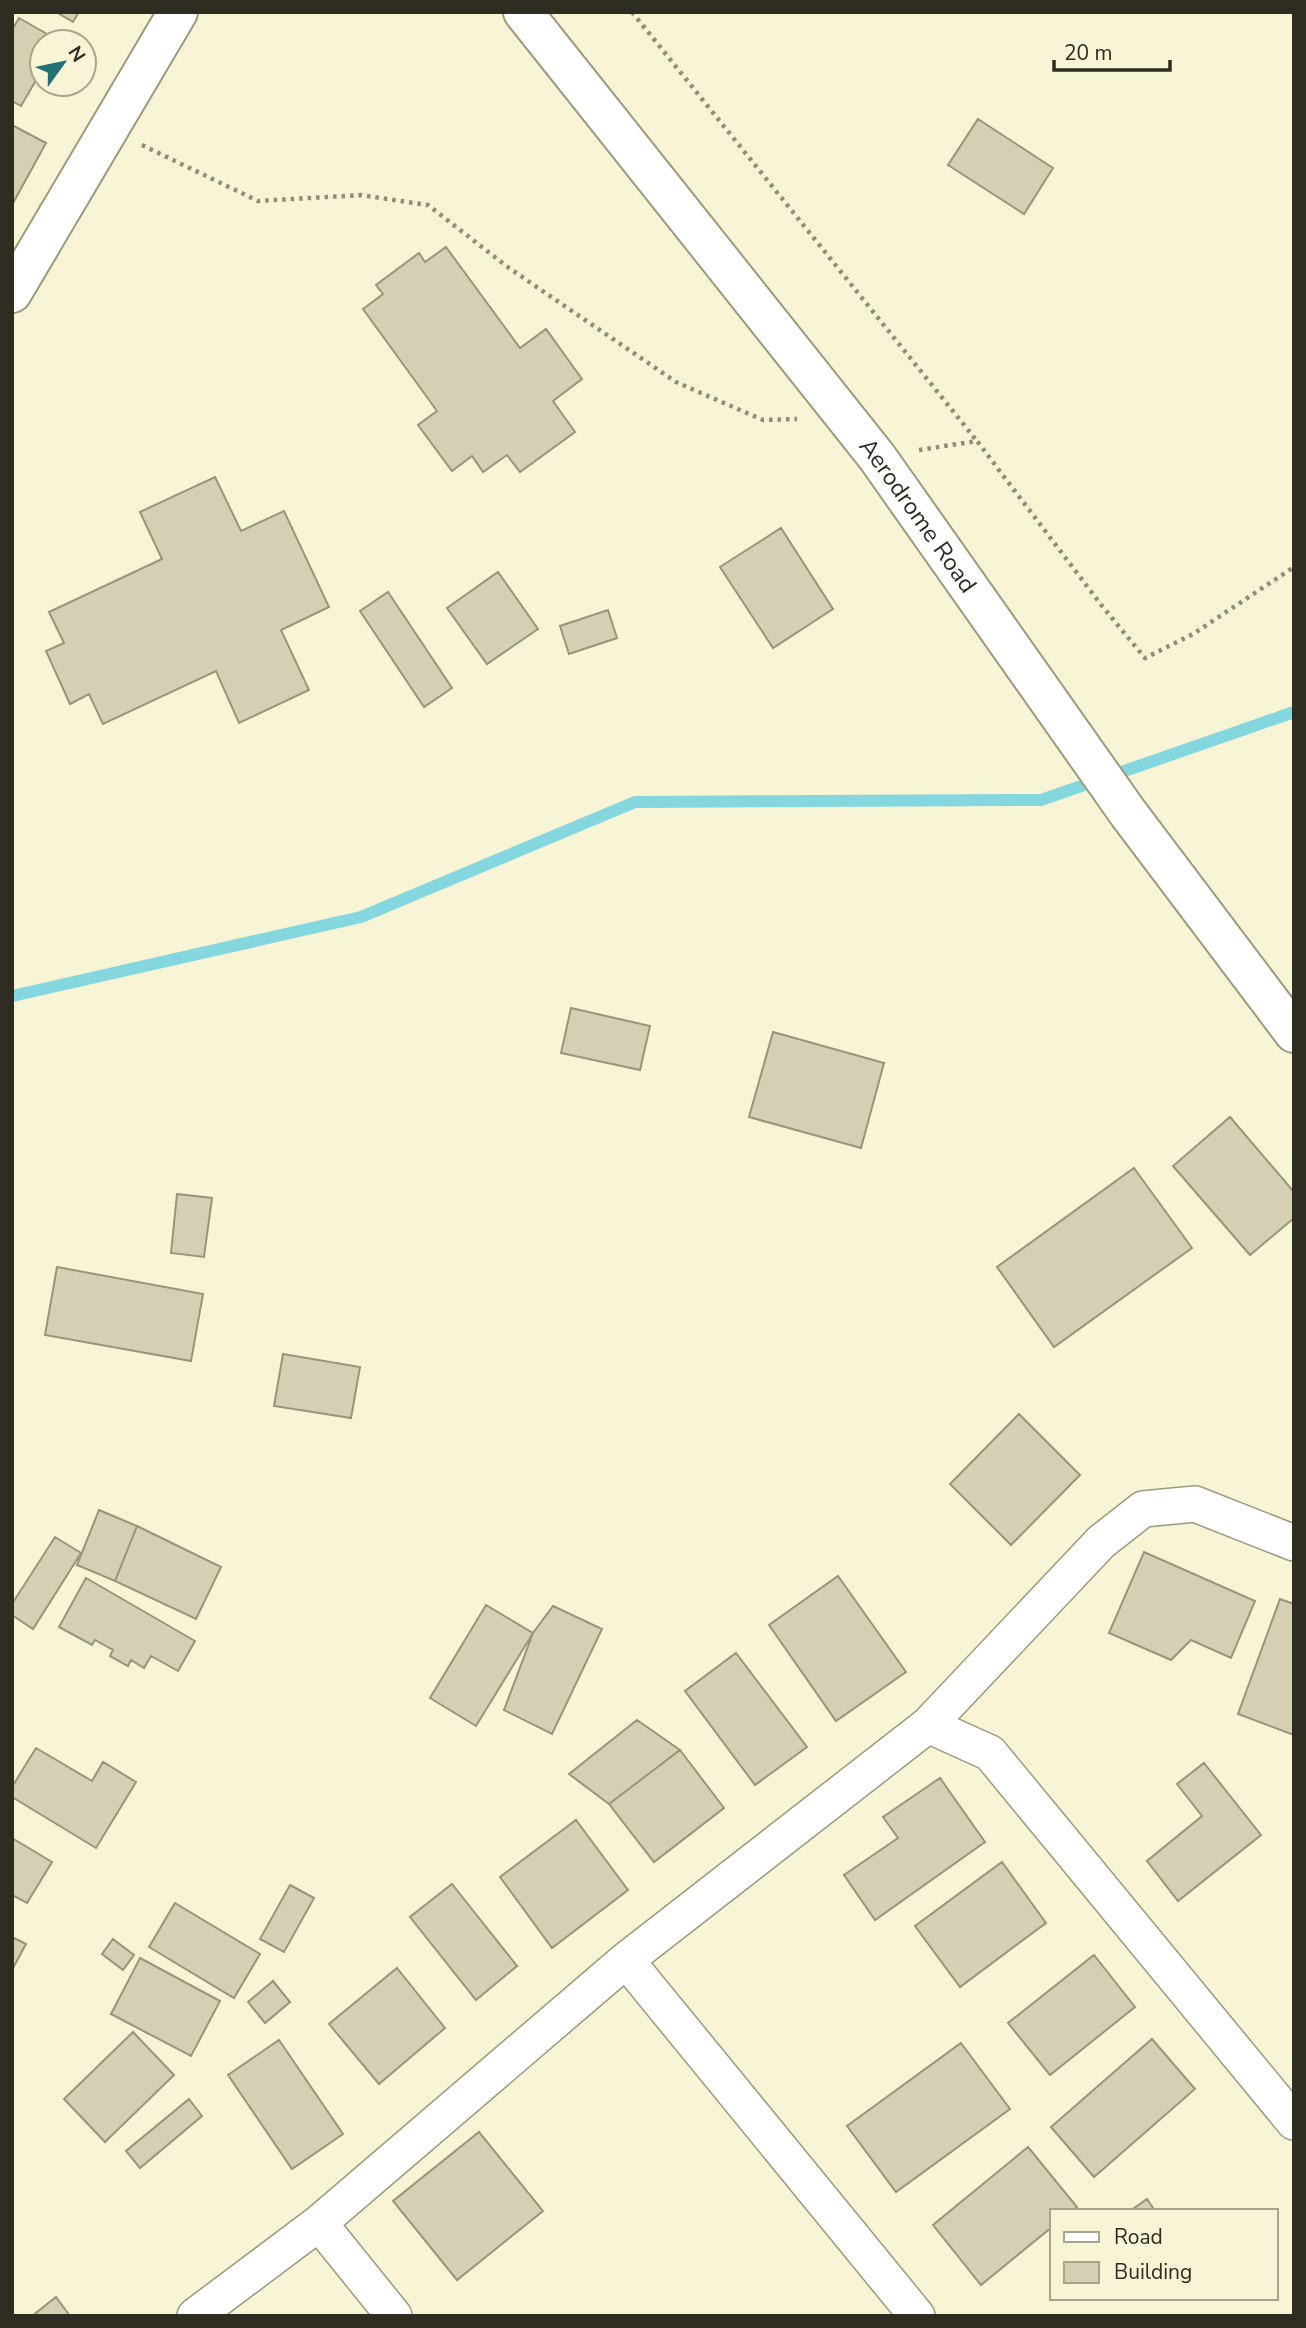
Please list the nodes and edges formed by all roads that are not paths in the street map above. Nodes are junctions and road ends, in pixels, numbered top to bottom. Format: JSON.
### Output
{"nodes":[{"id":1,"x":178,"y":12,"type":"edge"},
{"id":2,"x":523,"y":12,"type":"edge"},
{"id":3,"x":12,"y":293,"type":"edge"},
{"id":4,"x":1294,"y":1033,"type":"edge"},
{"id":5,"x":1294,"y":1543,"type":"edge"},
{"id":6,"x":928,"y":1725,"type":"junction"},
{"id":7,"x":626,"y":1961,"type":"junction"},
{"id":8,"x":1294,"y":2122,"type":"edge"},
{"id":9,"x":319,"y":2224,"type":"junction"},
{"id":10,"x":195,"y":2316,"type":"edge"},
{"id":11,"x":394,"y":2316,"type":"edge"},
{"id":12,"x":917,"y":2316,"type":"edge"}],
"edges":[{"from":1,"to":3,"type":"street"},
{"from":2,"to":4,"type":"street","name":"Aerodrome Road"},
{"from":5,"to":6,"type":"street"},
{"from":6,"to":7,"type":"street"},
{"from":6,"to":8,"type":"street"},
{"from":7,"to":9,"type":"street"},
{"from":7,"to":12,"type":"street"},
{"from":9,"to":10,"type":"street"},
{"from":9,"to":11,"type":"street"}]}
